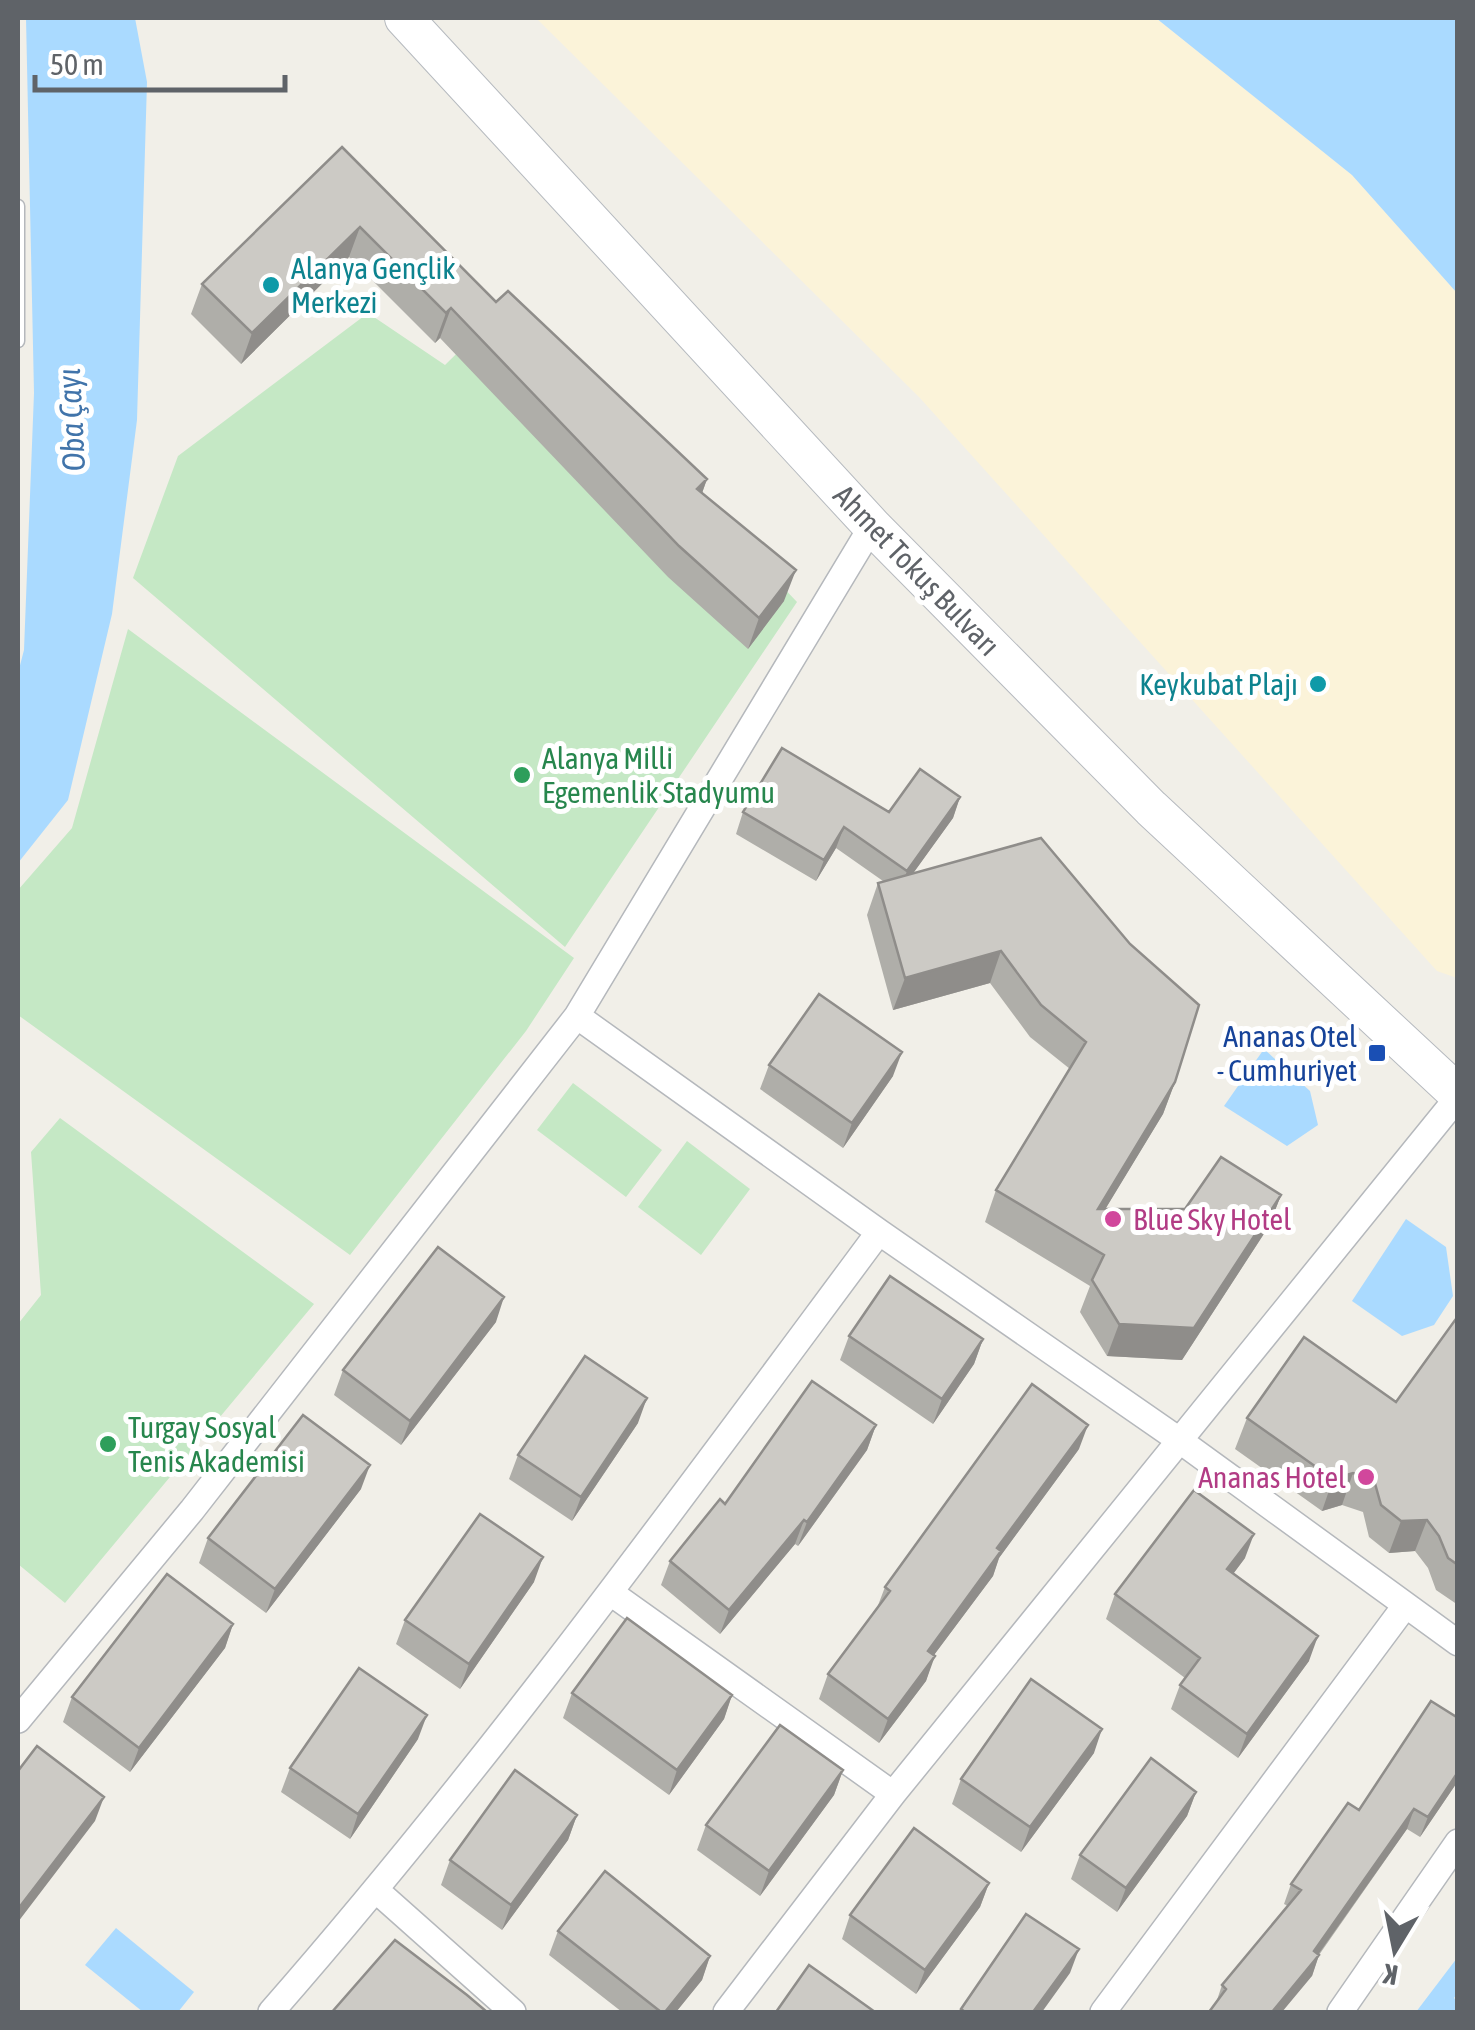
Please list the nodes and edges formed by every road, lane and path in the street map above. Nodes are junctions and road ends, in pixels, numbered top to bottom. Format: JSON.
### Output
{"nodes":[{"id":1,"x":404,"y":18,"type":"edge"},
{"id":2,"x":18,"y":206,"type":"edge"},
{"id":3,"x":18,"y":342,"type":"edge"},
{"id":4,"x":872,"y":526,"type":"junction"},
{"id":5,"x":577,"y":1016,"type":"junction"},
{"id":6,"x":1458,"y":1096,"type":"edge"},
{"id":7,"x":879,"y":1232,"type":"junction"},
{"id":8,"x":1179,"y":1440,"type":"junction"},
{"id":9,"x":611,"y":1592,"type":"junction"},
{"id":10,"x":1405,"y":1606,"type":"junction"},
{"id":11,"x":1458,"y":1643,"type":"edge"},
{"id":12,"x":18,"y":1720,"type":"edge"},
{"id":13,"x":893,"y":1794,"type":"junction"},
{"id":14,"x":1458,"y":1842,"type":"edge"},
{"id":15,"x":377,"y":1891,"type":"junction"},
{"id":16,"x":271,"y":2012,"type":"edge"},
{"id":17,"x":513,"y":2012,"type":"edge"},
{"id":18,"x":726,"y":2012,"type":"edge"},
{"id":19,"x":1102,"y":2012,"type":"edge"},
{"id":20,"x":1340,"y":2012,"type":"edge"}],
"edges":[{"from":1,"to":4,"type":"main road","name":"Ahmet Tokuş Bulvarı"},
{"from":2,"to":3,"type":"lane"},
{"from":4,"to":5,"type":"street"},
{"from":4,"to":6,"type":"main road","name":"Ahmet Tokuş Bulvarı"},
{"from":5,"to":7,"type":"street"},
{"from":5,"to":12,"type":"street"},
{"from":6,"to":8,"type":"street"},
{"from":7,"to":8,"type":"street"},
{"from":7,"to":9,"type":"street"},
{"from":8,"to":10,"type":"street"},
{"from":8,"to":13,"type":"street"},
{"from":9,"to":13,"type":"street"},
{"from":9,"to":15,"type":"street"},
{"from":10,"to":11,"type":"street"},
{"from":10,"to":19,"type":"street"},
{"from":13,"to":18,"type":"street"},
{"from":14,"to":20,"type":"street"},
{"from":15,"to":16,"type":"street"},
{"from":15,"to":17,"type":"street"}]}
